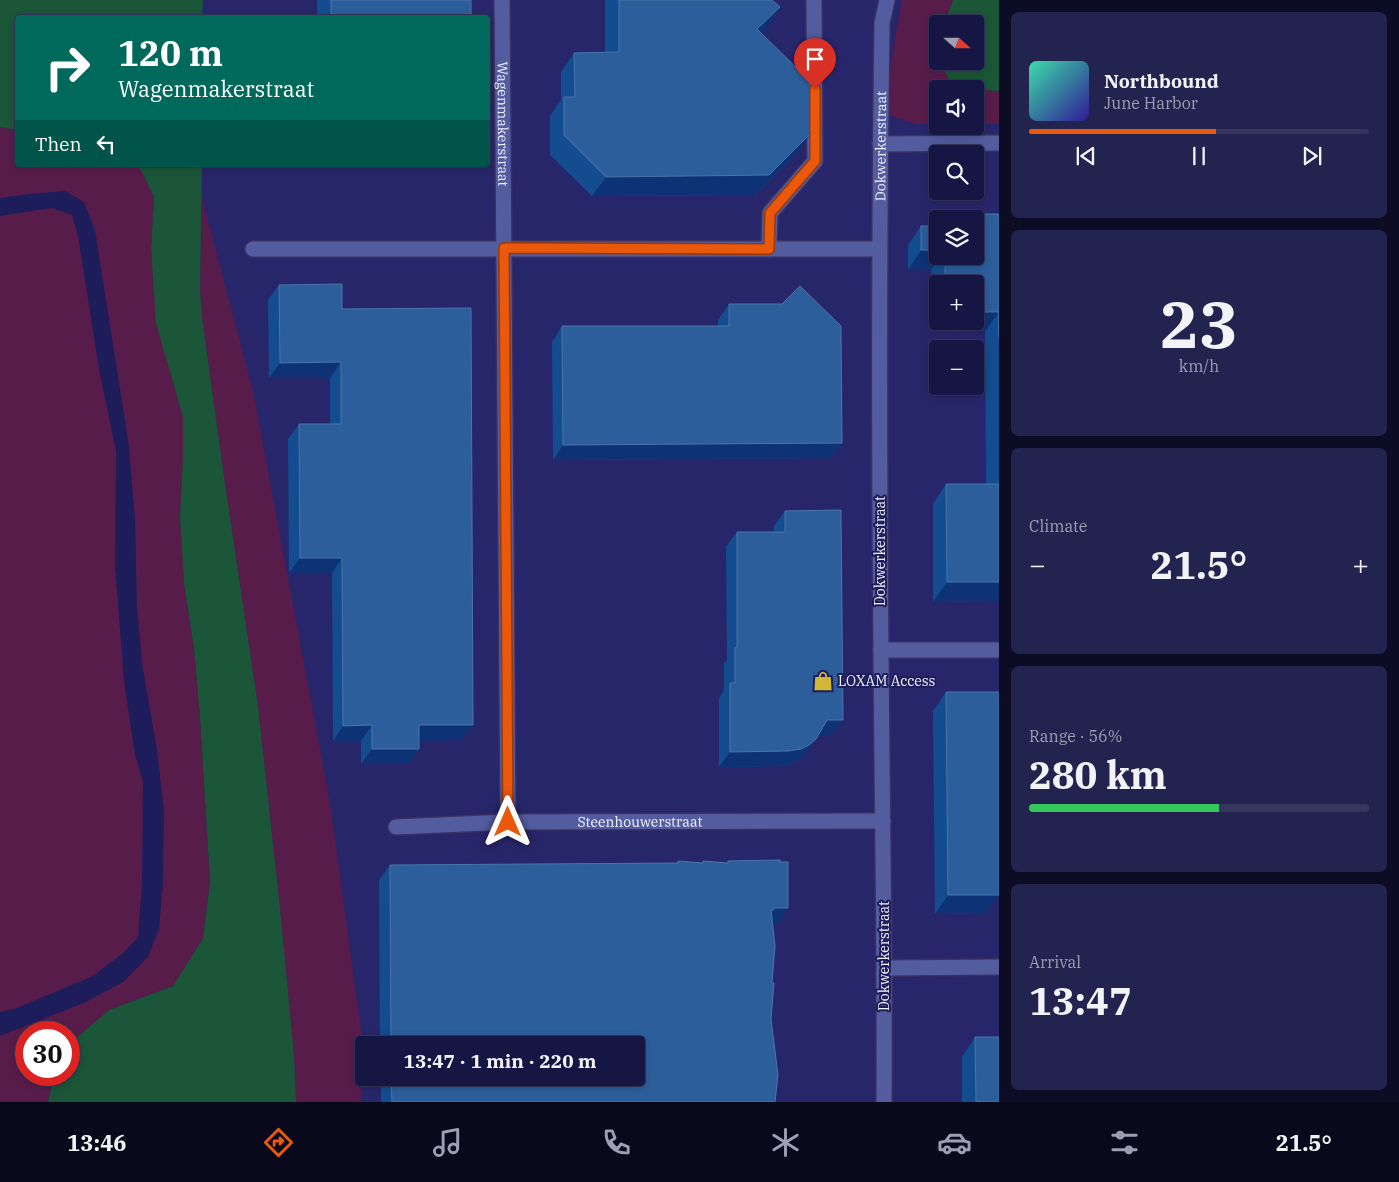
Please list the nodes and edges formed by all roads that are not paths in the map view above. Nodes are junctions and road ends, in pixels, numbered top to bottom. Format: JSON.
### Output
{"nodes":[{"id":1,"x":502,"y":0,"type":"edge"},
{"id":2,"x":814,"y":0,"type":"edge"},
{"id":3,"x":887,"y":0,"type":"edge"},
{"id":4,"x":999,"y":143,"type":"edge"},
{"id":5,"x":880,"y":144,"type":"junction"},
{"id":6,"x":504,"y":248,"type":"junction"},
{"id":7,"x":253,"y":249,"type":"dead end"},
{"id":8,"x":769,"y":249,"type":"junction"},
{"id":9,"x":879,"y":249,"type":"junction"},
{"id":10,"x":881,"y":650,"type":"junction"},
{"id":11,"x":999,"y":650,"type":"edge"},
{"id":12,"x":883,"y":821,"type":"junction"},
{"id":13,"x":508,"y":822,"type":"junction"},
{"id":14,"x":396,"y":827,"type":"dead end"},
{"id":15,"x":999,"y":967,"type":"edge"},
{"id":16,"x":885,"y":968,"type":"junction"},
{"id":17,"x":884,"y":1102,"type":"edge"}],
"edges":[{"from":1,"to":6,"type":"street","name":"Wagenmakerstraat"},
{"from":2,"to":8,"type":"street"},
{"from":3,"to":5,"type":"street","name":"Dokwerkerstraat"},
{"from":4,"to":5,"type":"street"},
{"from":5,"to":9,"type":"street","name":"Dokwerkerstraat"},
{"from":6,"to":7,"type":"street"},
{"from":6,"to":8,"type":"street"},
{"from":6,"to":13,"type":"street","name":"Wagenmakerstraat"},
{"from":8,"to":9,"type":"street"},
{"from":9,"to":10,"type":"street","name":"Dokwerkerstraat"},
{"from":10,"to":11,"type":"street"},
{"from":10,"to":12,"type":"street","name":"Dokwerkerstraat"},
{"from":12,"to":13,"type":"street","name":"Steenhouwerstraat"},
{"from":12,"to":16,"type":"street","name":"Dokwerkerstraat"},
{"from":13,"to":14,"type":"street","name":"Steenhouwerstraat"},
{"from":15,"to":16,"type":"street"},
{"from":16,"to":17,"type":"street","name":"Dokwerkerstraat"}]}
